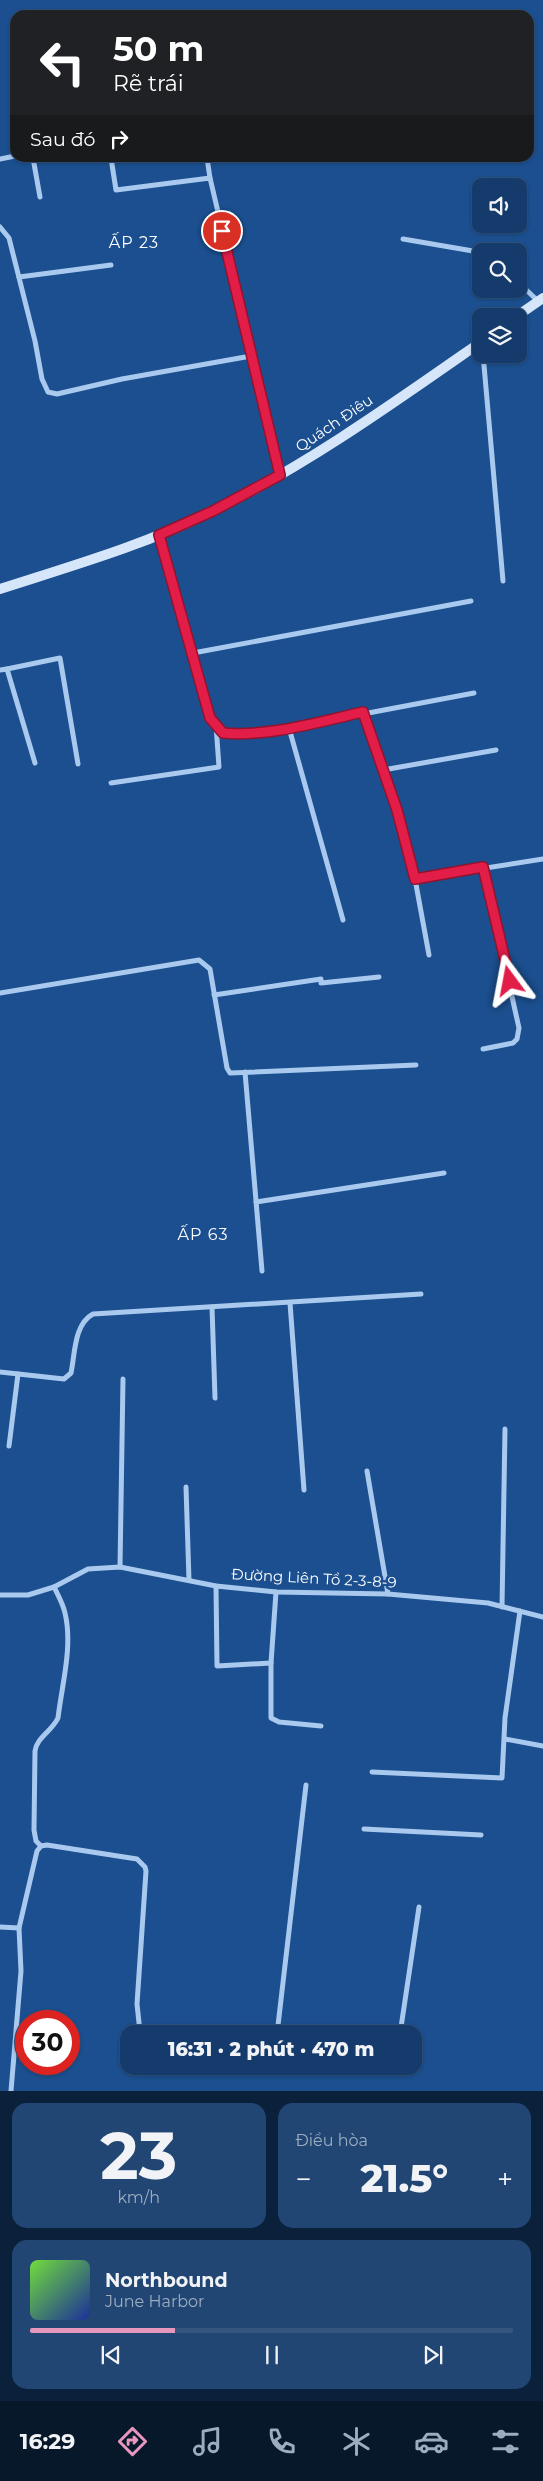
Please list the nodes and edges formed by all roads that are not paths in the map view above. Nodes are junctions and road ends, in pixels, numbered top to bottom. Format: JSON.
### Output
{"nodes":[{"id":1,"x":34,"y":162,"type":"edge"},
{"id":2,"x":112,"y":162,"type":"edge"},
{"id":3,"x":208,"y":162,"type":"edge"},
{"id":4,"x":210,"y":178,"type":"junction"},
{"id":5,"x":40,"y":197,"type":"dead end"},
{"id":6,"x":0,"y":227,"type":"edge"},
{"id":7,"x":403,"y":239,"type":"dead end"},
{"id":8,"x":472,"y":251,"type":"edge"},
{"id":9,"x":111,"y":265,"type":"dead end"},
{"id":10,"x":19,"y":277,"type":"junction"},
{"id":11,"x":527,"y":289,"type":"edge"},
{"id":12,"x":541,"y":300,"type":"edge"},
{"id":13,"x":527,"y":309,"type":"edge"},
{"id":14,"x":472,"y":348,"type":"edge"},
{"id":15,"x":251,"y":356,"type":"junction"},
{"id":16,"x":484,"y":363,"type":"edge"},
{"id":17,"x":280,"y":475,"type":"junction"},
{"id":18,"x":159,"y":535,"type":"junction"},
{"id":19,"x":503,"y":581,"type":"dead end"},
{"id":20,"x":0,"y":589,"type":"edge"},
{"id":21,"x":471,"y":601,"type":"dead end"},
{"id":22,"x":193,"y":652,"type":"junction"},
{"id":23,"x":7,"y":669,"type":"junction"},
{"id":24,"x":0,"y":670,"type":"edge"},
{"id":25,"x":474,"y":693,"type":"dead end"},
{"id":26,"x":363,"y":712,"type":"junction"},
{"id":27,"x":216,"y":724,"type":"junction"},
{"id":28,"x":289,"y":728,"type":"junction"},
{"id":29,"x":496,"y":750,"type":"dead end"},
{"id":30,"x":36,"y":763,"type":"dead end"},
{"id":31,"x":78,"y":764,"type":"dead end"},
{"id":32,"x":383,"y":770,"type":"junction"},
{"id":33,"x":112,"y":783,"type":"dead end"},
{"id":34,"x":543,"y":859,"type":"edge"},
{"id":35,"x":483,"y":867,"type":"junction"},
{"id":36,"x":415,"y":879,"type":"junction"},
{"id":37,"x":343,"y":920,"type":"dead end"},
{"id":38,"x":428,"y":955,"type":"dead end"},
{"id":39,"x":379,"y":977,"type":"dead end"},
{"id":40,"x":0,"y":993,"type":"edge"},
{"id":41,"x":214,"y":995,"type":"junction"},
{"id":42,"x":483,"y":1049,"type":"dead end"},
{"id":43,"x":416,"y":1065,"type":"dead end"},
{"id":44,"x":245,"y":1072,"type":"junction"},
{"id":45,"x":444,"y":1173,"type":"dead end"},
{"id":46,"x":256,"y":1202,"type":"junction"},
{"id":47,"x":262,"y":1272,"type":"dead end"},
{"id":48,"x":421,"y":1294,"type":"dead end"},
{"id":49,"x":290,"y":1303,"type":"junction"},
{"id":50,"x":212,"y":1307,"type":"junction"},
{"id":51,"x":0,"y":1372,"type":"edge"},
{"id":52,"x":18,"y":1374,"type":"junction"},
{"id":53,"x":123,"y":1379,"type":"dead end"},
{"id":54,"x":215,"y":1398,"type":"dead end"},
{"id":55,"x":505,"y":1428,"type":"dead end"},
{"id":56,"x":9,"y":1446,"type":"dead end"},
{"id":57,"x":367,"y":1471,"type":"dead end"},
{"id":58,"x":186,"y":1486,"type":"dead end"},
{"id":59,"x":304,"y":1490,"type":"dead end"},
{"id":60,"x":120,"y":1567,"type":"junction"},
{"id":61,"x":189,"y":1580,"type":"junction"},
{"id":62,"x":216,"y":1586,"type":"junction"},
{"id":63,"x":54,"y":1587,"type":"junction"},
{"id":64,"x":276,"y":1592,"type":"junction"},
{"id":65,"x":388,"y":1594,"type":"junction"},
{"id":66,"x":0,"y":1595,"type":"edge"},
{"id":67,"x":502,"y":1606,"type":"junction"},
{"id":68,"x":520,"y":1611,"type":"junction"},
{"id":69,"x":543,"y":1617,"type":"edge"},
{"id":70,"x":271,"y":1663,"type":"junction"},
{"id":71,"x":321,"y":1726,"type":"dead end"},
{"id":72,"x":505,"y":1739,"type":"junction"},
{"id":73,"x":543,"y":1746,"type":"edge"},
{"id":74,"x":372,"y":1772,"type":"dead end"},
{"id":75,"x":306,"y":1785,"type":"dead end"},
{"id":76,"x":364,"y":1829,"type":"dead end"},
{"id":77,"x":481,"y":1836,"type":"dead end"},
{"id":78,"x":41,"y":1846,"type":"junction"},
{"id":79,"x":419,"y":1907,"type":"dead end"},
{"id":80,"x":0,"y":1927,"type":"edge"},
{"id":81,"x":19,"y":1928,"type":"junction"},
{"id":82,"x":139,"y":2025,"type":"edge"},
{"id":83,"x":278,"y":2025,"type":"edge"},
{"id":84,"x":401,"y":2025,"type":"edge"},
{"id":85,"x":11,"y":2091,"type":"edge"}],
"edges":[{"from":1,"to":5,"type":"street"},
{"from":2,"to":4,"type":"street"},
{"from":3,"to":4,"type":"street"},
{"from":4,"to":15,"type":"street"},
{"from":6,"to":10,"type":"street"},
{"from":7,"to":8,"type":"street"},
{"from":9,"to":10,"type":"street"},
{"from":10,"to":15,"type":"street"},
{"from":11,"to":12,"type":"street"},
{"from":12,"to":13,"type":"main road"},
{"from":14,"to":17,"type":"main road","name":"Quách Điêu"},
{"from":15,"to":17,"type":"street"},
{"from":16,"to":19,"type":"street"},
{"from":17,"to":18,"type":"main road","name":"Quách Điêu"},
{"from":18,"to":20,"type":"main road","name":"Quách Điêu"},
{"from":18,"to":22,"type":"street"},
{"from":21,"to":22,"type":"street"},
{"from":22,"to":27,"type":"street"},
{"from":23,"to":24,"type":"street"},
{"from":23,"to":30,"type":"street"},
{"from":23,"to":31,"type":"street"},
{"from":25,"to":26,"type":"street"},
{"from":26,"to":28,"type":"street"},
{"from":26,"to":32,"type":"street"},
{"from":27,"to":28,"type":"street"},
{"from":27,"to":33,"type":"street"},
{"from":28,"to":37,"type":"street"},
{"from":29,"to":32,"type":"street"},
{"from":32,"to":36,"type":"street"},
{"from":34,"to":35,"type":"street"},
{"from":35,"to":36,"type":"street"},
{"from":35,"to":42,"type":"street"},
{"from":36,"to":38,"type":"street"},
{"from":39,"to":41,"type":"street"},
{"from":40,"to":41,"type":"street"},
{"from":41,"to":44,"type":"street"},
{"from":43,"to":44,"type":"street"},
{"from":44,"to":46,"type":"street"},
{"from":45,"to":46,"type":"street"},
{"from":46,"to":47,"type":"street"},
{"from":48,"to":49,"type":"street"},
{"from":49,"to":50,"type":"street"},
{"from":49,"to":59,"type":"street"},
{"from":50,"to":52,"type":"street"},
{"from":50,"to":54,"type":"street"},
{"from":51,"to":52,"type":"street"},
{"from":52,"to":56,"type":"street"},
{"from":53,"to":60,"type":"street"},
{"from":55,"to":67,"type":"street"},
{"from":57,"to":65,"type":"street"},
{"from":58,"to":61,"type":"street"},
{"from":60,"to":61,"type":"street","name":"Đường Liên Tổ 2-3-8-9"},
{"from":60,"to":63,"type":"street","name":"Đường Liên Tổ 2-3-8-9"},
{"from":61,"to":62,"type":"street","name":"Đường Liên Tổ 2-3-8-9"},
{"from":62,"to":64,"type":"street","name":"Đường Liên Tổ 2-3-8-9"},
{"from":62,"to":70,"type":"street"},
{"from":63,"to":66,"type":"street","name":"Đường Liên Tổ 2-3-8-9"},
{"from":63,"to":78,"type":"street"},
{"from":64,"to":65,"type":"street","name":"Đường Liên Tổ 2-3-8-9"},
{"from":64,"to":70,"type":"street"},
{"from":65,"to":67,"type":"street","name":"Đường Liên Tổ 2-3-8-9"},
{"from":67,"to":68,"type":"street","name":"Đường Liên Tổ 2-3-8-9"},
{"from":68,"to":69,"type":"street","name":"Đường Liên Tổ 2-3-8-9"},
{"from":68,"to":72,"type":"street"},
{"from":70,"to":71,"type":"street"},
{"from":72,"to":73,"type":"street"},
{"from":72,"to":74,"type":"street"},
{"from":75,"to":83,"type":"street"},
{"from":76,"to":77,"type":"street"},
{"from":78,"to":81,"type":"street"},
{"from":78,"to":82,"type":"street"},
{"from":79,"to":84,"type":"street"},
{"from":80,"to":81,"type":"street"},
{"from":81,"to":85,"type":"street"}]}
